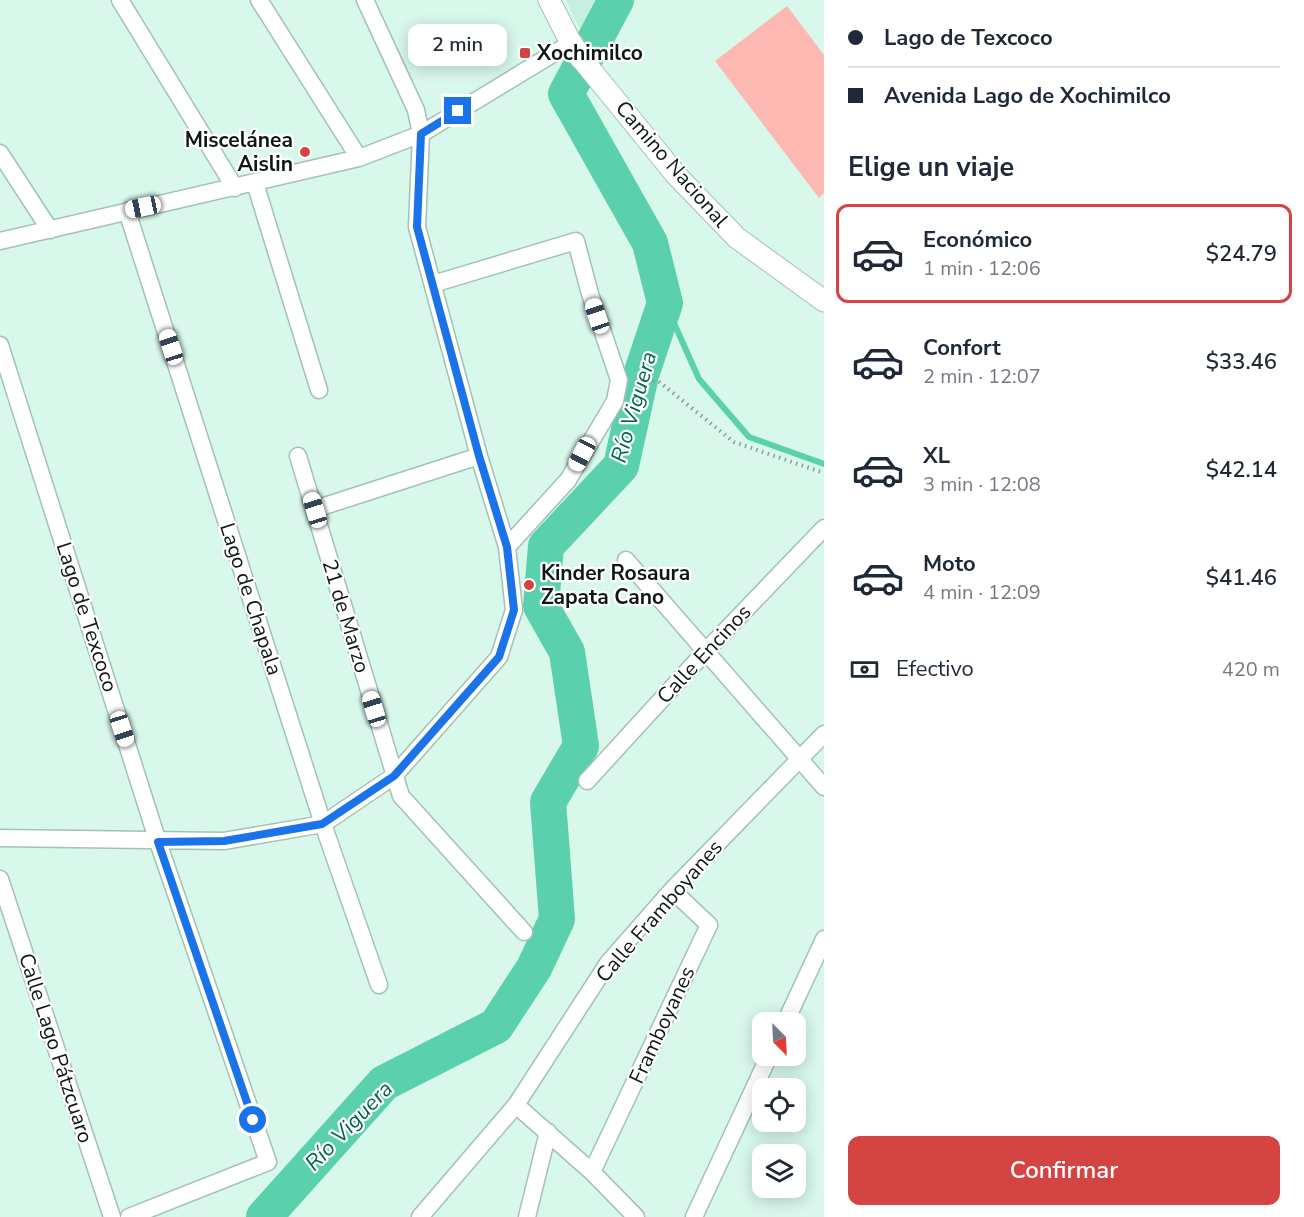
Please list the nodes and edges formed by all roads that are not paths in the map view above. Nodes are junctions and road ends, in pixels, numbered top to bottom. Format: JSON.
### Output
{"nodes":[{"id":1,"x":120,"y":0,"type":"edge"},
{"id":2,"x":259,"y":0,"type":"edge"},
{"id":3,"x":364,"y":0,"type":"edge"},
{"id":4,"x":549,"y":0,"type":"edge"},
{"id":5,"x":576,"y":50,"type":"junction"},
{"id":6,"x":421,"y":134,"type":"junction"},
{"id":7,"x":0,"y":153,"type":"edge"},
{"id":8,"x":359,"y":158,"type":"junction"},
{"id":9,"x":255,"y":183,"type":"junction"},
{"id":10,"x":235,"y":188,"type":"junction"},
{"id":11,"x":127,"y":211,"type":"junction"},
{"id":12,"x":50,"y":230,"type":"junction"},
{"id":13,"x":0,"y":241,"type":"edge"},
{"id":14,"x":433,"y":284,"type":"junction"},
{"id":15,"x":824,"y":302,"type":"edge"},
{"id":16,"x":0,"y":345,"type":"edge"},
{"id":17,"x":319,"y":390,"type":"dead end"},
{"id":18,"x":298,"y":456,"type":"dead end"},
{"id":19,"x":479,"y":456,"type":"junction"},
{"id":20,"x":315,"y":510,"type":"junction"},
{"id":21,"x":824,"y":528,"type":"edge"},
{"id":22,"x":507,"y":547,"type":"junction"},
{"id":23,"x":626,"y":560,"type":"dead end"},
{"id":24,"x":704,"y":652,"type":"junction"},
{"id":25,"x":824,"y":734,"type":"edge"},
{"id":26,"x":800,"y":758,"type":"junction"},
{"id":27,"x":394,"y":776,"type":"junction"},
{"id":28,"x":587,"y":781,"type":"dead end"},
{"id":29,"x":824,"y":787,"type":"edge"},
{"id":30,"x":322,"y":824,"type":"junction"},
{"id":31,"x":0,"y":838,"type":"edge"},
{"id":32,"x":158,"y":842,"type":"junction"},
{"id":33,"x":0,"y":879,"type":"edge"},
{"id":34,"x":672,"y":890,"type":"junction"},
{"id":35,"x":524,"y":932,"type":"dead end"},
{"id":36,"x":824,"y":939,"type":"edge"},
{"id":37,"x":379,"y":986,"type":"dead end"},
{"id":38,"x":790,"y":1012,"type":"edge"},
{"id":39,"x":764,"y":1066,"type":"edge"},
{"id":40,"x":516,"y":1105,"type":"junction"},
{"id":41,"x":548,"y":1132,"type":"junction"},
{"id":42,"x":592,"y":1172,"type":"junction"},
{"id":43,"x":112,"y":1217,"type":"edge"},
{"id":44,"x":129,"y":1217,"type":"edge"},
{"id":45,"x":420,"y":1217,"type":"edge"},
{"id":46,"x":527,"y":1217,"type":"edge"},
{"id":47,"x":636,"y":1217,"type":"edge"},
{"id":48,"x":694,"y":1217,"type":"edge"}],
"edges":[{"from":1,"to":10,"type":"street"},
{"from":2,"to":8,"type":"street"},
{"from":3,"to":6,"type":"street"},
{"from":4,"to":5,"type":"street","name":"Camino Nacional"},
{"from":5,"to":6,"type":"street"},
{"from":5,"to":15,"type":"street","name":"Camino Nacional"},
{"from":6,"to":8,"type":"street"},
{"from":6,"to":14,"type":"street"},
{"from":7,"to":12,"type":"street"},
{"from":8,"to":9,"type":"street"},
{"from":9,"to":10,"type":"street"},
{"from":9,"to":17,"type":"street"},
{"from":10,"to":11,"type":"street"},
{"from":11,"to":12,"type":"street"},
{"from":11,"to":30,"type":"street","name":"Lago de Chapala"},
{"from":12,"to":13,"type":"street"},
{"from":14,"to":19,"type":"street"},
{"from":14,"to":22,"type":"street"},
{"from":16,"to":32,"type":"street","name":"Lago de Texcoco"},
{"from":18,"to":20,"type":"street","name":"21 de Marzo"},
{"from":19,"to":20,"type":"street"},
{"from":19,"to":22,"type":"street"},
{"from":20,"to":27,"type":"street","name":"21 de Marzo"},
{"from":21,"to":24,"type":"street","name":"Calle Encinos"},
{"from":22,"to":27,"type":"street"},
{"from":23,"to":24,"type":"street"},
{"from":24,"to":26,"type":"street"},
{"from":24,"to":28,"type":"street","name":"Calle Encinos"},
{"from":25,"to":26,"type":"street","name":"Calle Framboyanes"},
{"from":26,"to":29,"type":"street"},
{"from":26,"to":34,"type":"street","name":"Calle Framboyanes"},
{"from":27,"to":30,"type":"street"},
{"from":27,"to":35,"type":"street","name":"21 de Marzo"},
{"from":30,"to":32,"type":"street"},
{"from":30,"to":37,"type":"street","name":"Lago de Chapala"},
{"from":31,"to":32,"type":"street"},
{"from":32,"to":44,"type":"street","name":"Lago de Texcoco"},
{"from":33,"to":43,"type":"street","name":"Calle Lago Pátzcuaro"},
{"from":34,"to":40,"type":"street","name":"Calle Framboyanes"},
{"from":34,"to":42,"type":"street","name":"Framboyanes"},
{"from":36,"to":38,"type":"street"},
{"from":39,"to":48,"type":"street"},
{"from":40,"to":41,"type":"street"},
{"from":40,"to":45,"type":"street","name":"Calle Framboyanes"},
{"from":41,"to":42,"type":"street"},
{"from":41,"to":46,"type":"street"},
{"from":42,"to":47,"type":"street"}]}
